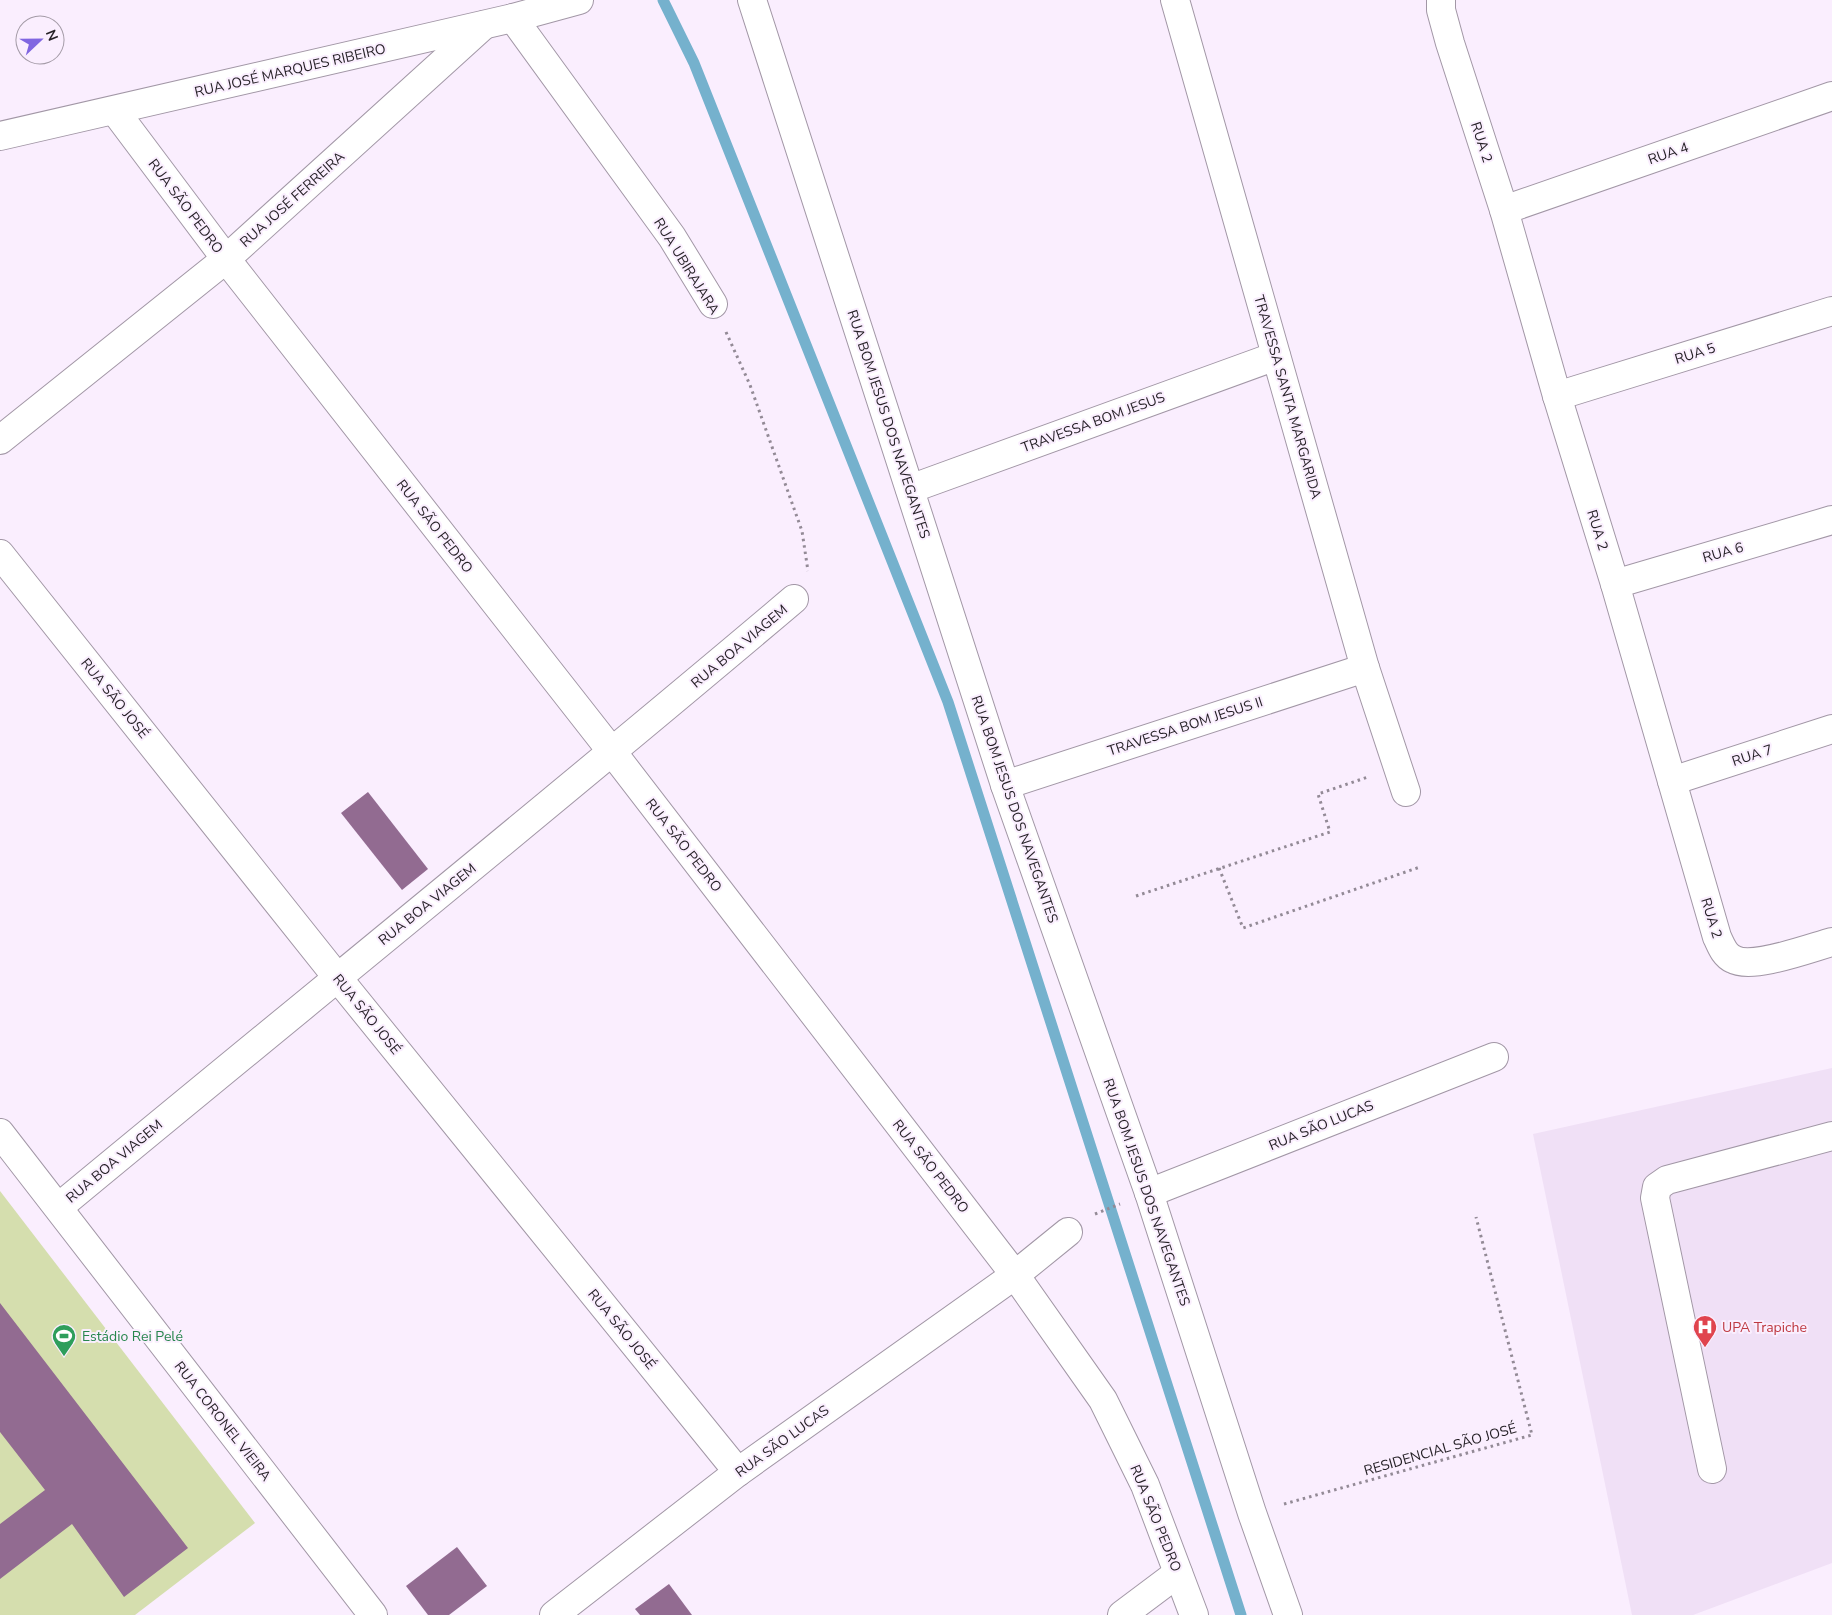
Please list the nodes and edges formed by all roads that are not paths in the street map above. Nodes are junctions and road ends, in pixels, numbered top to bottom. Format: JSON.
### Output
{"nodes":[{"id":1,"x":579,"y":0,"type":"edge"},
{"id":2,"x":752,"y":0,"type":"edge"},
{"id":3,"x":1175,"y":0,"type":"edge"},
{"id":4,"x":1441,"y":0,"type":"edge"},
{"id":5,"x":513,"y":18,"type":"junction"},
{"id":6,"x":484,"y":25,"type":"junction"},
{"id":7,"x":1832,"y":96,"type":"edge"},
{"id":8,"x":115,"y":111,"type":"junction"},
{"id":9,"x":0,"y":136,"type":"edge"},
{"id":10,"x":1504,"y":210,"type":"junction"},
{"id":11,"x":226,"y":259,"type":"junction"},
{"id":12,"x":713,"y":304,"type":"road end"},
{"id":13,"x":1832,"y":311,"type":"edge"},
{"id":14,"x":1276,"y":356,"type":"junction"},
{"id":15,"x":1557,"y":396,"type":"junction"},
{"id":16,"x":0,"y":440,"type":"edge"},
{"id":17,"x":910,"y":489,"type":"junction"},
{"id":18,"x":1832,"y":520,"type":"edge"},
{"id":19,"x":0,"y":554,"type":"edge"},
{"id":20,"x":1615,"y":584,"type":"junction"},
{"id":21,"x":794,"y":599,"type":"road end"},
{"id":22,"x":1366,"y":668,"type":"junction"},
{"id":23,"x":1832,"y":729,"type":"edge"},
{"id":24,"x":613,"y":752,"type":"junction"},
{"id":25,"x":1402,"y":780,"type":"road end"},
{"id":26,"x":1672,"y":781,"type":"junction"},
{"id":27,"x":1006,"y":785,"type":"junction"},
{"id":28,"x":1831,"y":942,"type":"edge"},
{"id":29,"x":337,"y":977,"type":"junction"},
{"id":30,"x":1494,"y":1057,"type":"dead end"},
{"id":31,"x":0,"y":1133,"type":"edge"},
{"id":32,"x":1832,"y":1136,"type":"edge"},
{"id":33,"x":1149,"y":1193,"type":"junction"},
{"id":34,"x":58,"y":1207,"type":"junction"},
{"id":35,"x":1068,"y":1232,"type":"dead end"},
{"id":36,"x":1015,"y":1275,"type":"junction"},
{"id":37,"x":1712,"y":1469,"type":"dead end"},
{"id":38,"x":738,"y":1472,"type":"junction"},
{"id":39,"x":1178,"y":1573,"type":"junction"},
{"id":40,"x":373,"y":1615,"type":"edge"},
{"id":41,"x":554,"y":1615,"type":"edge"},
{"id":42,"x":1122,"y":1615,"type":"edge"},
{"id":43,"x":1194,"y":1615,"type":"edge"},
{"id":44,"x":1288,"y":1615,"type":"edge"}],
"edges":[{"from":1,"to":5,"type":"street","name":"RUA JOSÉ MARQUES RIBEIRO"},
{"from":2,"to":17,"type":"street","name":"RUA BOM JESUS DOS NAVEGANTES"},
{"from":3,"to":14,"type":"street","name":"TRAVESSA SANTA MARGARIDA"},
{"from":4,"to":10,"type":"street","name":"RUA 2"},
{"from":5,"to":6,"type":"street","name":"RUA JOSÉ MARQUES RIBEIRO"},
{"from":5,"to":12,"type":"street","name":"RUA UBIRAJARA"},
{"from":6,"to":8,"type":"street","name":"RUA JOSÉ MARQUES RIBEIRO"},
{"from":6,"to":11,"type":"street","name":"RUA JOSÉ FERREIRA"},
{"from":7,"to":10,"type":"street","name":"RUA 4"},
{"from":8,"to":9,"type":"street","name":"RUA JOSÉ MARQUES RIBEIRO"},
{"from":8,"to":11,"type":"street","name":"RUA SÃO PEDRO"},
{"from":10,"to":15,"type":"street","name":"RUA 2"},
{"from":11,"to":16,"type":"street","name":"RUA JOSÉ FERREIRA"},
{"from":11,"to":24,"type":"street","name":"RUA SÃO PEDRO"},
{"from":13,"to":15,"type":"street","name":"RUA 5"},
{"from":14,"to":17,"type":"street","name":"TRAVESSA BOM JESUS"},
{"from":14,"to":22,"type":"street","name":"TRAVESSA SANTA MARGARIDA"},
{"from":15,"to":20,"type":"street","name":"RUA 2"},
{"from":17,"to":27,"type":"street","name":"RUA BOM JESUS DOS NAVEGANTES"},
{"from":18,"to":20,"type":"street","name":"RUA 6"},
{"from":19,"to":29,"type":"street","name":"RUA SÃO JOSÉ"},
{"from":20,"to":26,"type":"street","name":"RUA 2"},
{"from":21,"to":24,"type":"street","name":"RUA BOA VIAGEM"},
{"from":22,"to":25,"type":"street","name":"TRAVESSA SANTA MARGARIDA"},
{"from":22,"to":27,"type":"street","name":"TRAVESSA BOM JESUS II"},
{"from":23,"to":26,"type":"street","name":"RUA 7"},
{"from":24,"to":29,"type":"street","name":"RUA BOA VIAGEM"},
{"from":24,"to":36,"type":"street","name":"RUA SÃO PEDRO"},
{"from":26,"to":28,"type":"street","name":"RUA 2"},
{"from":27,"to":33,"type":"street","name":"RUA BOM JESUS DOS NAVEGANTES"},
{"from":29,"to":34,"type":"street","name":"RUA BOA VIAGEM"},
{"from":29,"to":38,"type":"street","name":"RUA SÃO JOSÉ"},
{"from":30,"to":33,"type":"street","name":"RUA SÃO LUCAS"},
{"from":31,"to":34,"type":"street","name":"RUA CORONEL VIEIRA"},
{"from":32,"to":37,"type":"street"},
{"from":33,"to":44,"type":"street","name":"RUA BOM JESUS DOS NAVEGANTES"},
{"from":34,"to":40,"type":"street","name":"RUA CORONEL VIEIRA"},
{"from":35,"to":36,"type":"street","name":"RUA SÃO LUCAS"},
{"from":36,"to":38,"type":"street","name":"RUA SÃO LUCAS"},
{"from":36,"to":39,"type":"street","name":"RUA SÃO PEDRO"},
{"from":38,"to":41,"type":"street","name":"RUA SÃO LUCAS"},
{"from":39,"to":42,"type":"street"},
{"from":39,"to":43,"type":"street","name":"RUA SÃO PEDRO"}]}
